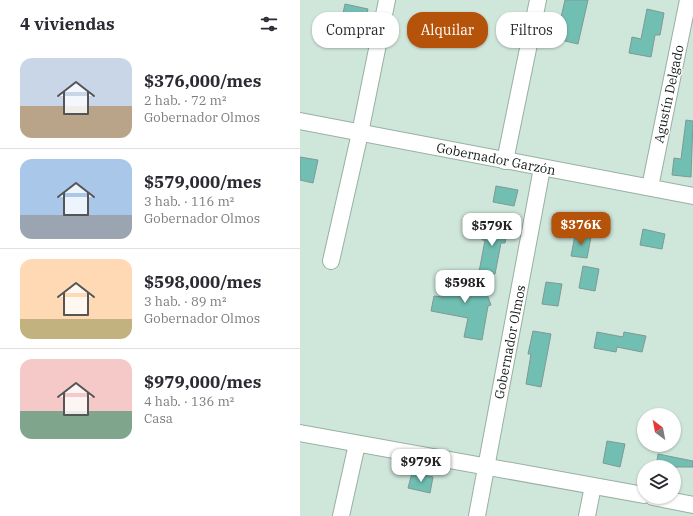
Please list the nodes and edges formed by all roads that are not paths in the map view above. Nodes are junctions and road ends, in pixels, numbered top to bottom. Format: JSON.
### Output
{"nodes":[{"id":1,"x":388,"y":0,"type":"edge"},
{"id":2,"x":538,"y":0,"type":"edge"},
{"id":3,"x":688,"y":0,"type":"edge"},
{"id":4,"x":300,"y":122,"type":"edge"},
{"id":5,"x":360,"y":133,"type":"junction"},
{"id":6,"x":505,"y":161,"type":"junction"},
{"id":7,"x":542,"y":168,"type":"junction"},
{"id":8,"x":650,"y":187,"type":"junction"},
{"id":9,"x":693,"y":196,"type":"edge"},
{"id":10,"x":330,"y":261,"type":"dead end"},
{"id":11,"x":300,"y":433,"type":"edge"},
{"id":12,"x":356,"y":444,"type":"junction"},
{"id":13,"x":486,"y":466,"type":"junction"},
{"id":14,"x":593,"y":486,"type":"junction"},
{"id":15,"x":637,"y":494,"type":"edge"},
{"id":16,"x":681,"y":503,"type":"edge"},
{"id":17,"x":693,"y":505,"type":"edge"},
{"id":18,"x":341,"y":516,"type":"edge"},
{"id":19,"x":477,"y":516,"type":"edge"},
{"id":20,"x":587,"y":516,"type":"edge"}],
"edges":[{"from":1,"to":5,"type":"street"},
{"from":2,"to":6,"type":"street"},
{"from":3,"to":8,"type":"street","name":"Agustín Delgado"},
{"from":4,"to":5,"type":"street","name":"Gobernador Garzón"},
{"from":5,"to":6,"type":"street","name":"Gobernador Garzón"},
{"from":5,"to":10,"type":"street"},
{"from":6,"to":7,"type":"street","name":"Gobernador Garzón"},
{"from":7,"to":8,"type":"street","name":"Gobernador Garzón"},
{"from":7,"to":13,"type":"street","name":"Gobernador Olmos"},
{"from":8,"to":9,"type":"street","name":"Gobernador Garzón"},
{"from":11,"to":12,"type":"street"},
{"from":12,"to":13,"type":"street"},
{"from":12,"to":18,"type":"street"},
{"from":13,"to":14,"type":"street"},
{"from":13,"to":19,"type":"street","name":"Gobernador Olmos"},
{"from":14,"to":15,"type":"street"},
{"from":14,"to":20,"type":"street"},
{"from":16,"to":17,"type":"street"}]}
